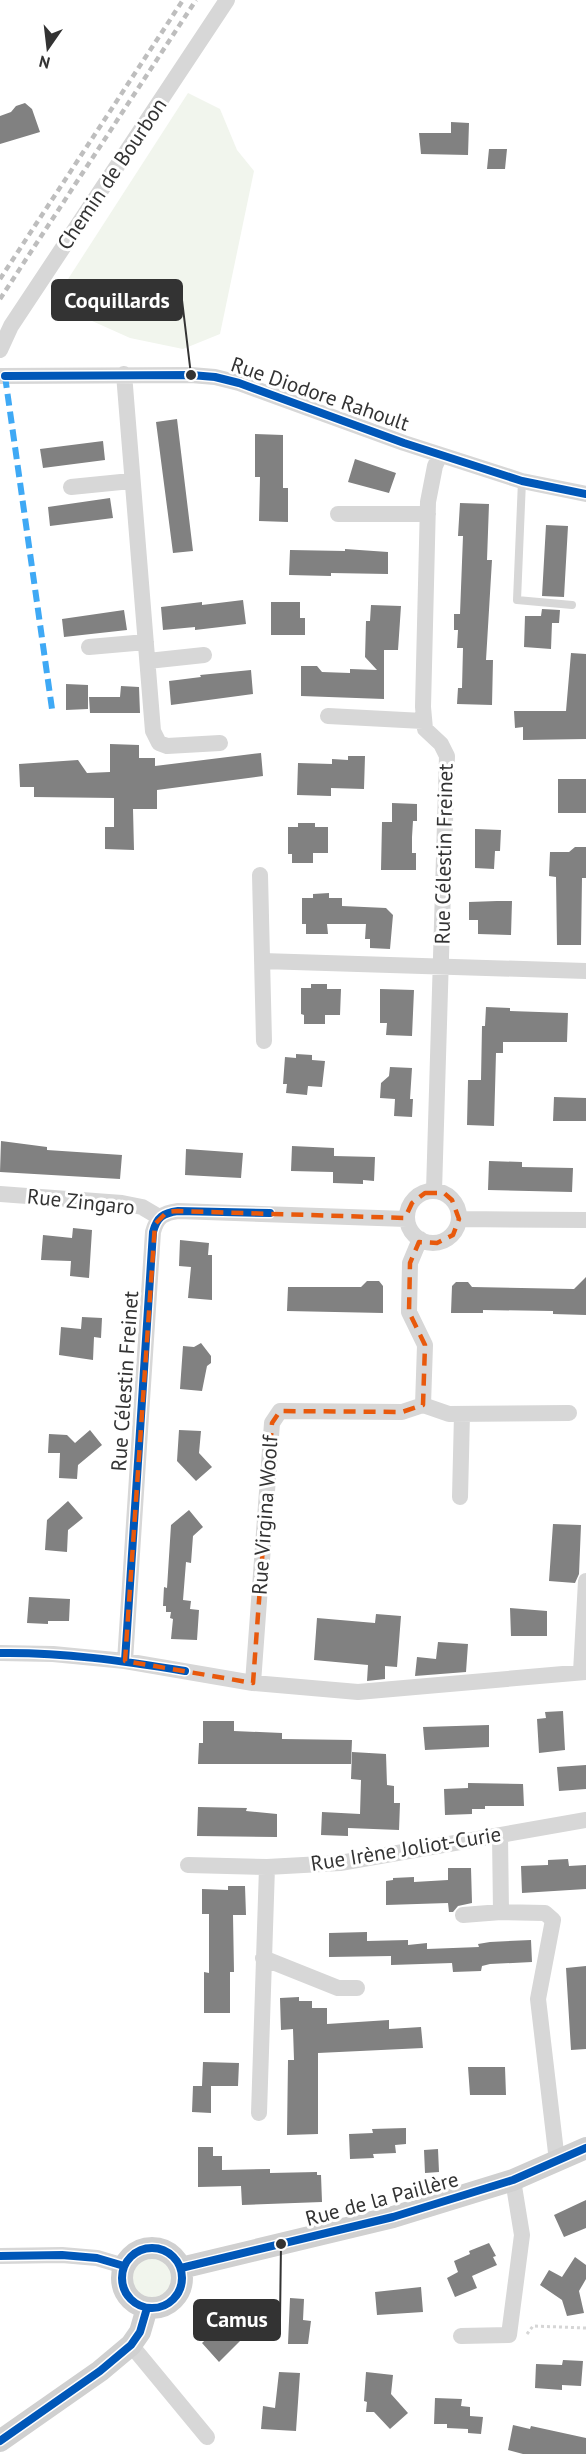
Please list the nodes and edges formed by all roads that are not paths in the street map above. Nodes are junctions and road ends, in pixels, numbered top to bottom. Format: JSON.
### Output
{"nodes":[{"id":1,"x":227,"y":0,"type":"edge"},
{"id":2,"x":0,"y":350,"type":"edge"},
{"id":3,"x":124,"y":374,"type":"junction"},
{"id":4,"x":0,"y":376,"type":"edge"},
{"id":5,"x":440,"y":455,"type":"junction"},
{"id":6,"x":131,"y":481,"type":"junction"},
{"id":7,"x":522,"y":481,"type":"junction"},
{"id":8,"x":70,"y":487,"type":"dead end"},
{"id":9,"x":586,"y":494,"type":"edge"},
{"id":10,"x":338,"y":514,"type":"dead end"},
{"id":11,"x":428,"y":514,"type":"junction"},
{"id":12,"x":572,"y":605,"type":"dead end"},
{"id":13,"x":146,"y":642,"type":"junction"},
{"id":14,"x":89,"y":647,"type":"dead end"},
{"id":15,"x":204,"y":655,"type":"dead end"},
{"id":16,"x":148,"y":662,"type":"junction"},
{"id":17,"x":328,"y":716,"type":"dead end"},
{"id":18,"x":423,"y":721,"type":"junction"},
{"id":19,"x":220,"y":743,"type":"dead end"},
{"id":20,"x":260,"y":875,"type":"dead end"},
{"id":21,"x":262,"y":961,"type":"junction"},
{"id":22,"x":442,"y":965,"type":"junction"},
{"id":23,"x":586,"y":970,"type":"edge"},
{"id":24,"x":264,"y":1041,"type":"dead end"},
{"id":25,"x":434,"y":1191,"type":"junction"},
{"id":26,"x":0,"y":1194,"type":"edge"},
{"id":27,"x":159,"y":1217,"type":"junction"},
{"id":28,"x":407,"y":1219,"type":"junction"},
{"id":29,"x":459,"y":1219,"type":"junction"},
{"id":30,"x":586,"y":1220,"type":"edge"},
{"id":31,"x":420,"y":1239,"type":"junction"},
{"id":32,"x":423,"y":1405,"type":"junction"},
{"id":33,"x":569,"y":1413,"type":"dead end"},
{"id":34,"x":462,"y":1414,"type":"junction"},
{"id":35,"x":460,"y":1497,"type":"dead end"},
{"id":36,"x":586,"y":1581,"type":"edge"},
{"id":37,"x":0,"y":1653,"type":"edge"},
{"id":38,"x":125,"y":1661,"type":"junction"},
{"id":39,"x":584,"y":1672,"type":"edge"},
{"id":40,"x":253,"y":1683,"type":"junction"},
{"id":41,"x":586,"y":1820,"type":"edge"},
{"id":42,"x":500,"y":1835,"type":"junction"},
{"id":43,"x":188,"y":1865,"type":"dead end"},
{"id":44,"x":267,"y":1868,"type":"junction"},
{"id":45,"x":501,"y":1912,"type":"junction"},
{"id":46,"x":463,"y":1915,"type":"dead end"},
{"id":47,"x":263,"y":1958,"type":"junction"},
{"id":48,"x":357,"y":1988,"type":"dead end"},
{"id":49,"x":259,"y":2113,"type":"dead end"},
{"id":50,"x":586,"y":2148,"type":"edge"},
{"id":51,"x":557,"y":2161,"type":"junction"},
{"id":52,"x":513,"y":2180,"type":"junction"},
{"id":53,"x":0,"y":2256,"type":"edge"},
{"id":54,"x":124,"y":2266,"type":"junction"},
{"id":55,"x":181,"y":2268,"type":"junction"},
{"id":56,"x":147,"y":2308,"type":"junction"},
{"id":57,"x":461,"y":2336,"type":"dead end"},
{"id":58,"x":131,"y":2345,"type":"junction"},
{"id":59,"x":207,"y":2437,"type":"dead end"},
{"id":60,"x":0,"y":2441,"type":"edge"}],
"edges":[{"from":1,"to":2,"type":"street","name":"Chemin de Bourbon"},
{"from":3,"to":4,"type":"street","name":"Rue Diodore Rahoult"},
{"from":3,"to":5,"type":"street","name":"Rue Diodore Rahoult"},
{"from":3,"to":6,"type":"street"},
{"from":5,"to":7,"type":"street","name":"Rue Diodore Rahoult"},
{"from":5,"to":11,"type":"street"},
{"from":6,"to":8,"type":"street"},
{"from":6,"to":13,"type":"street"},
{"from":7,"to":9,"type":"street","name":"Rue Diodore Rahoult"},
{"from":7,"to":12,"type":"lane"},
{"from":10,"to":11,"type":"street"},
{"from":11,"to":18,"type":"street"},
{"from":13,"to":14,"type":"street"},
{"from":13,"to":16,"type":"street"},
{"from":15,"to":16,"type":"street"},
{"from":16,"to":19,"type":"street"},
{"from":17,"to":18,"type":"street"},
{"from":18,"to":22,"type":"street","name":"Rue Célestin Freinet"},
{"from":20,"to":21,"type":"street"},
{"from":21,"to":22,"type":"street"},
{"from":21,"to":24,"type":"street"},
{"from":22,"to":23,"type":"street"},
{"from":22,"to":25,"type":"street","name":"Rue Célestin Freinet"},
{"from":25,"to":28,"type":"street"},
{"from":25,"to":29,"type":"street"},
{"from":26,"to":27,"type":"street","name":"Rue Zingaro"},
{"from":27,"to":28,"type":"street"},
{"from":27,"to":38,"type":"street","name":"Rue Célestin Freinet"},
{"from":28,"to":31,"type":"street"},
{"from":29,"to":30,"type":"street"},
{"from":29,"to":31,"type":"street"},
{"from":31,"to":32,"type":"street"},
{"from":32,"to":34,"type":"street"},
{"from":32,"to":40,"type":"street","name":"Rue Virgina Woolf"},
{"from":33,"to":34,"type":"street"},
{"from":34,"to":35,"type":"street"},
{"from":36,"to":39,"type":"street"},
{"from":37,"to":38,"type":"street"},
{"from":38,"to":40,"type":"street"},
{"from":39,"to":40,"type":"street"},
{"from":41,"to":42,"type":"street","name":"Rue Irène Joliot-Curie"},
{"from":42,"to":44,"type":"street","name":"Rue Irène Joliot-Curie"},
{"from":42,"to":45,"type":"street"},
{"from":43,"to":44,"type":"street","name":"Rue Irène Joliot-Curie"},
{"from":44,"to":47,"type":"street"},
{"from":45,"to":46,"type":"street"},
{"from":45,"to":51,"type":"street"},
{"from":47,"to":48,"type":"street"},
{"from":47,"to":49,"type":"street"},
{"from":50,"to":51,"type":"street","name":"Rue de la Paillère"},
{"from":51,"to":52,"type":"street","name":"Rue de la Paillère"},
{"from":52,"to":55,"type":"street","name":"Rue de la Paillère"},
{"from":52,"to":57,"type":"street"},
{"from":53,"to":54,"type":"street"},
{"from":54,"to":55,"type":"street"},
{"from":54,"to":56,"type":"street"},
{"from":55,"to":56,"type":"street"},
{"from":56,"to":58,"type":"street"},
{"from":58,"to":59,"type":"street"},
{"from":58,"to":60,"type":"street"}]}
